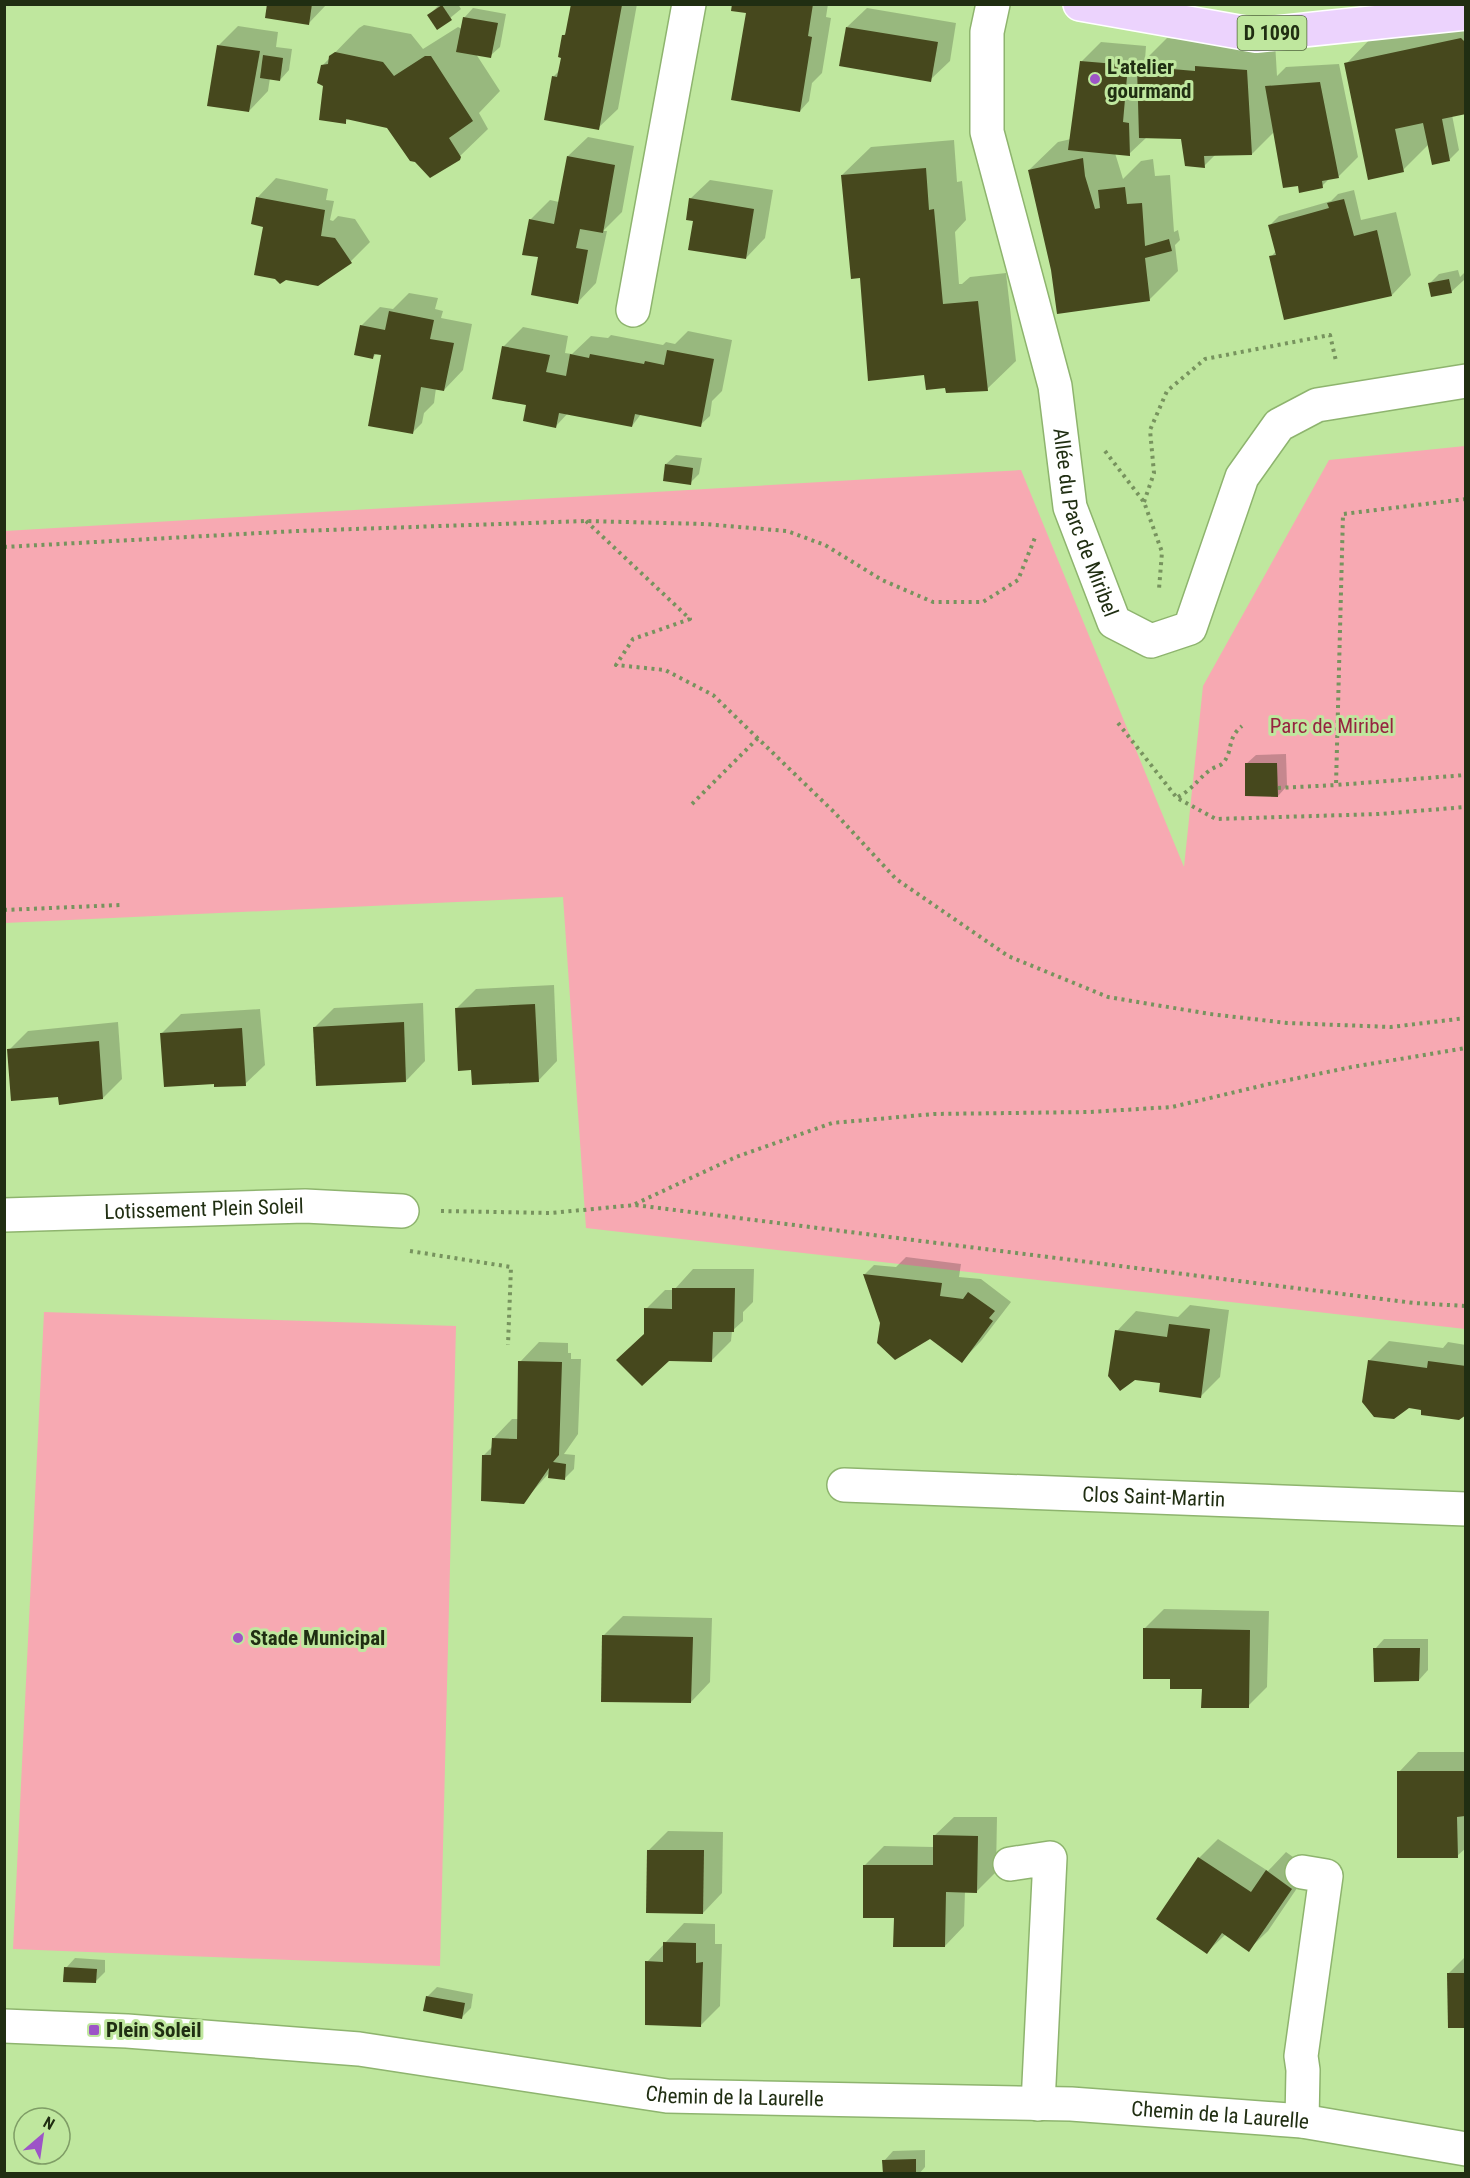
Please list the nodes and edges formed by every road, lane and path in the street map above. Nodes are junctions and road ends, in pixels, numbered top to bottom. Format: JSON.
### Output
{"nodes":[{"id":1,"x":689,"y":4,"type":"edge"},
{"id":2,"x":993,"y":4,"type":"edge"},
{"id":3,"x":1080,"y":4,"type":"edge"},
{"id":4,"x":1466,"y":13,"type":"edge"},
{"id":5,"x":633,"y":310,"type":"dead end"},
{"id":6,"x":1466,"y":381,"type":"edge"},
{"id":7,"x":1346,"y":400,"type":"junction"},
{"id":8,"x":1103,"y":449,"type":"dead end"},
{"id":9,"x":1466,"y":499,"type":"edge"},
{"id":10,"x":1144,"y":502,"type":"junction"},
{"id":11,"x":586,"y":521,"type":"junction"},
{"id":12,"x":1037,"y":534,"type":"dead end"},
{"id":13,"x":4,"y":547,"type":"edge"},
{"id":14,"x":1151,"y":641,"type":"junction"},
{"id":15,"x":1118,"y":723,"type":"dead end"},
{"id":16,"x":1242,"y":726,"type":"dead end"},
{"id":17,"x":758,"y":738,"type":"junction"},
{"id":18,"x":1466,"y":775,"type":"edge"},
{"id":19,"x":1336,"y":785,"type":"junction"},
{"id":20,"x":1278,"y":788,"type":"dead end"},
{"id":21,"x":1177,"y":798,"type":"junction"},
{"id":22,"x":692,"y":804,"type":"dead end"},
{"id":23,"x":1466,"y":807,"type":"edge"},
{"id":24,"x":120,"y":904,"type":"dead end"},
{"id":25,"x":4,"y":910,"type":"edge"},
{"id":26,"x":1466,"y":1018,"type":"edge"},
{"id":27,"x":1466,"y":1048,"type":"edge"},
{"id":28,"x":635,"y":1204,"type":"junction"},
{"id":29,"x":402,"y":1211,"type":"joint"},
{"id":30,"x":4,"y":1215,"type":"edge"},
{"id":31,"x":410,"y":1251,"type":"dead end"},
{"id":32,"x":1466,"y":1306,"type":"edge"},
{"id":33,"x":508,"y":1345,"type":"dead end"},
{"id":34,"x":844,"y":1485,"type":"dead end"},
{"id":35,"x":1466,"y":1509,"type":"edge"},
{"id":36,"x":1010,"y":1864,"type":"dead end"},
{"id":37,"x":1302,"y":1872,"type":"dead end"},
{"id":38,"x":4,"y":2026,"type":"edge"},
{"id":39,"x":1038,"y":2104,"type":"junction"},
{"id":40,"x":1302,"y":2121,"type":"junction"},
{"id":41,"x":1466,"y":2149,"type":"edge"}],
"edges":[{"from":1,"to":5,"type":"street"},
{"from":2,"to":14,"type":"street","name":"Allée du Parc de Miribel"},
{"from":3,"to":4,"type":"main road","number":"D 1090"},
{"from":6,"to":7,"type":"street"},
{"from":7,"to":10,"type":"path"},
{"from":7,"to":14,"type":"street"},
{"from":8,"to":10,"type":"path"},
{"from":9,"to":19,"type":"path"},
{"from":10,"to":14,"type":"path"},
{"from":11,"to":12,"type":"path"},
{"from":11,"to":13,"type":"path"},
{"from":11,"to":17,"type":"path"},
{"from":15,"to":21,"type":"path"},
{"from":16,"to":21,"type":"path"},
{"from":17,"to":22,"type":"path"},
{"from":17,"to":26,"type":"path"},
{"from":18,"to":19,"type":"path"},
{"from":19,"to":20,"type":"path"},
{"from":21,"to":23,"type":"path"},
{"from":24,"to":25,"type":"path"},
{"from":27,"to":28,"type":"path"},
{"from":28,"to":29,"type":"path"},
{"from":28,"to":32,"type":"path"},
{"from":29,"to":30,"type":"street","name":"Lotissement Plein Soleil"},
{"from":31,"to":33,"type":"path"},
{"from":34,"to":35,"type":"street","name":"Clos Saint-Martin"},
{"from":36,"to":39,"type":"street"},
{"from":37,"to":40,"type":"street"},
{"from":38,"to":39,"type":"street","name":"Chemin de la Laurelle"},
{"from":39,"to":40,"type":"street","name":"Chemin de la Laurelle"},
{"from":40,"to":41,"type":"street","name":"Chemin de la Laurelle"}]}
